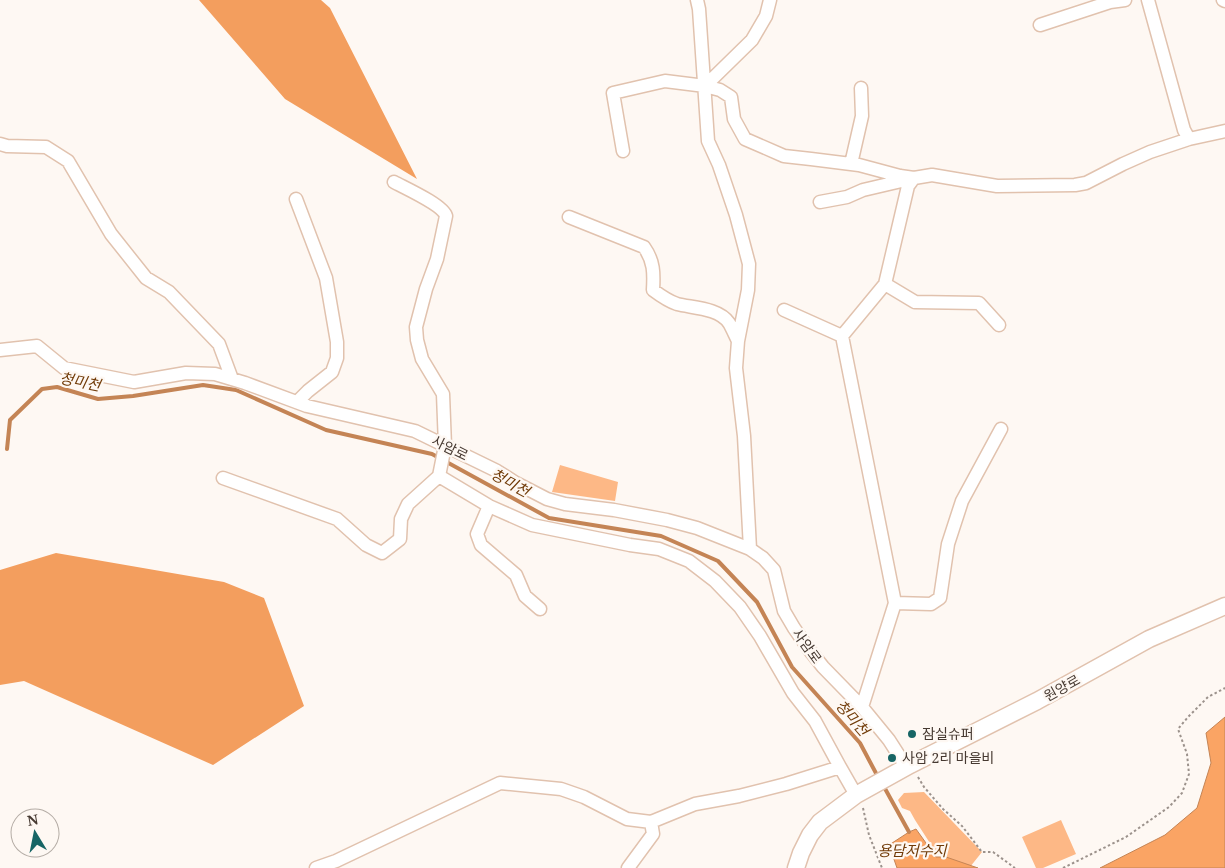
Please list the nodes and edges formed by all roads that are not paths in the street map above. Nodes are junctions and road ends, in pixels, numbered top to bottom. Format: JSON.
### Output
{"nodes":[{"id":1,"x":697,"y":0,"type":"edge"},
{"id":2,"x":770,"y":0,"type":"edge"},
{"id":3,"x":1125,"y":0,"type":"edge"},
{"id":4,"x":1148,"y":0,"type":"edge"},
{"id":5,"x":1040,"y":25,"type":"dead end"},
{"id":6,"x":704,"y":86,"type":"junction"},
{"id":7,"x":862,"y":88,"type":"dead end"},
{"id":8,"x":1225,"y":131,"type":"edge"},
{"id":9,"x":1189,"y":139,"type":"junction"},
{"id":10,"x":0,"y":144,"type":"edge"},
{"id":11,"x":623,"y":151,"type":"dead end"},
{"id":12,"x":851,"y":164,"type":"junction"},
{"id":13,"x":914,"y":178,"type":"junction"},
{"id":14,"x":394,"y":182,"type":"dead end"},
{"id":15,"x":296,"y":199,"type":"dead end"},
{"id":16,"x":820,"y":202,"type":"dead end"},
{"id":17,"x":569,"y":216,"type":"dead end"},
{"id":18,"x":885,"y":284,"type":"junction"},
{"id":19,"x":784,"y":310,"type":"dead end"},
{"id":20,"x":999,"y":324,"type":"dead end"},
{"id":21,"x":842,"y":336,"type":"junction"},
{"id":22,"x":738,"y":341,"type":"junction"},
{"id":23,"x":0,"y":350,"type":"edge"},
{"id":24,"x":232,"y":379,"type":"junction"},
{"id":25,"x":297,"y":402,"type":"junction"},
{"id":26,"x":1001,"y":429,"type":"dead end"},
{"id":27,"x":445,"y":446,"type":"junction"},
{"id":28,"x":439,"y":476,"type":"junction"},
{"id":29,"x":223,"y":478,"type":"dead end"},
{"id":30,"x":488,"y":506,"type":"junction"},
{"id":31,"x":750,"y":549,"type":"junction"},
{"id":32,"x":895,"y":603,"type":"junction"},
{"id":33,"x":1225,"y":606,"type":"edge"},
{"id":34,"x":540,"y":609,"type":"dead end"},
{"id":35,"x":862,"y":707,"type":"junction"},
{"id":36,"x":840,"y":767,"type":"junction"},
{"id":37,"x":905,"y":768,"type":"junction"},
{"id":38,"x":858,"y":794,"type":"junction"},
{"id":39,"x":651,"y":822,"type":"junction"},
{"id":40,"x":316,"y":868,"type":"edge"},
{"id":41,"x":628,"y":868,"type":"edge"},
{"id":42,"x":796,"y":868,"type":"edge"}],
"edges":[{"from":1,"to":6,"type":"street"},
{"from":2,"to":6,"type":"street"},
{"from":3,"to":5,"type":"street"},
{"from":4,"to":9,"type":"street"},
{"from":6,"to":11,"type":"street"},
{"from":6,"to":12,"type":"street"},
{"from":6,"to":22,"type":"street"},
{"from":7,"to":12,"type":"street"},
{"from":8,"to":9,"type":"street"},
{"from":9,"to":13,"type":"street"},
{"from":10,"to":24,"type":"street"},
{"from":12,"to":13,"type":"street"},
{"from":13,"to":16,"type":"street"},
{"from":13,"to":18,"type":"street"},
{"from":14,"to":27,"type":"street"},
{"from":15,"to":25,"type":"street"},
{"from":17,"to":22,"type":"street"},
{"from":18,"to":20,"type":"street"},
{"from":18,"to":21,"type":"street"},
{"from":19,"to":21,"type":"street"},
{"from":21,"to":32,"type":"street"},
{"from":22,"to":31,"type":"street"},
{"from":23,"to":24,"type":"street","name":"사암로"},
{"from":24,"to":25,"type":"street","name":"사암로"},
{"from":25,"to":27,"type":"street","name":"사암로"},
{"from":26,"to":32,"type":"street"},
{"from":27,"to":28,"type":"street"},
{"from":27,"to":31,"type":"street","name":"사암로"},
{"from":28,"to":29,"type":"street"},
{"from":28,"to":30,"type":"street"},
{"from":30,"to":34,"type":"street"},
{"from":30,"to":36,"type":"street"},
{"from":31,"to":35,"type":"street","name":"사암로"},
{"from":32,"to":35,"type":"street"},
{"from":33,"to":37,"type":"main road","name":"원양로"},
{"from":35,"to":37,"type":"street","name":"사암로"},
{"from":36,"to":38,"type":"street"},
{"from":36,"to":39,"type":"street"},
{"from":37,"to":38,"type":"main road","name":"원양로"},
{"from":38,"to":42,"type":"main road"},
{"from":39,"to":40,"type":"street"},
{"from":39,"to":41,"type":"street"}]}
